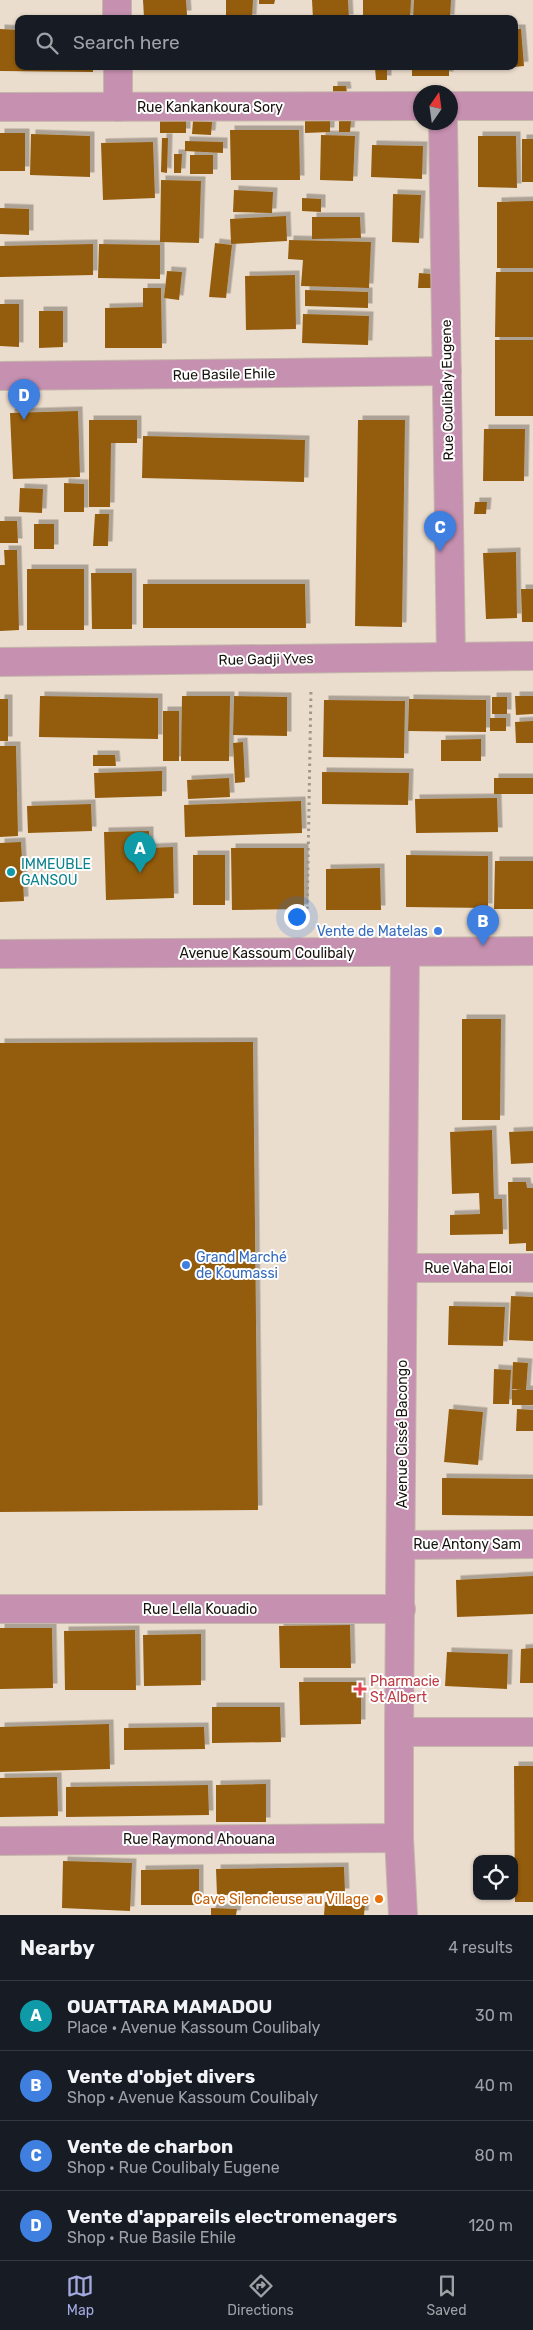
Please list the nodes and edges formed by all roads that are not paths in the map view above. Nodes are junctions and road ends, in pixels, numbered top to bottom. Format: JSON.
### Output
{"nodes":[{"id":1,"x":117,"y":0,"type":"edge"},
{"id":2,"x":117,"y":15,"type":"edge"},
{"id":3,"x":118,"y":70,"type":"edge"},
{"id":4,"x":413,"y":106,"type":"edge"},
{"id":5,"x":458,"y":106,"type":"edge"},
{"id":6,"x":533,"y":106,"type":"edge"},
{"id":7,"x":0,"y":107,"type":"edge"},
{"id":8,"x":118,"y":107,"type":"junction"},
{"id":9,"x":443,"y":130,"type":"edge"},
{"id":10,"x":447,"y":371,"type":"junction"},
{"id":11,"x":0,"y":376,"type":"edge"},
{"id":12,"x":533,"y":656,"type":"edge"},
{"id":13,"x":451,"y":657,"type":"junction"},
{"id":14,"x":0,"y":662,"type":"edge"},
{"id":15,"x":404,"y":952,"type":"junction"},
{"id":16,"x":533,"y":952,"type":"edge"},
{"id":17,"x":0,"y":954,"type":"edge"},
{"id":18,"x":403,"y":1268,"type":"junction"},
{"id":19,"x":533,"y":1268,"type":"edge"},
{"id":20,"x":401,"y":1544,"type":"junction"},
{"id":21,"x":533,"y":1544,"type":"edge"},
{"id":22,"x":0,"y":1609,"type":"edge"},
{"id":23,"x":401,"y":1609,"type":"junction"},
{"id":24,"x":399,"y":1732,"type":"junction"},
{"id":25,"x":533,"y":1732,"type":"edge"},
{"id":26,"x":399,"y":1838,"type":"junction"},
{"id":27,"x":0,"y":1841,"type":"edge"},
{"id":28,"x":403,"y":1915,"type":"edge"}],
"edges":[{"from":1,"to":2,"type":"street"},
{"from":3,"to":8,"type":"street"},
{"from":4,"to":8,"type":"street","name":"Rue Kankankoura Sory"},
{"from":5,"to":6,"type":"street"},
{"from":7,"to":8,"type":"street","name":"Rue Kankankoura Sory"},
{"from":9,"to":10,"type":"street","name":"Rue Coulibaly Eugene"},
{"from":10,"to":11,"type":"street","name":"Rue Basile Ehile"},
{"from":10,"to":13,"type":"street","name":"Rue Coulibaly Eugene"},
{"from":12,"to":13,"type":"street","name":"Rue Gadji Yves"},
{"from":13,"to":14,"type":"street","name":"Rue Gadji Yves"},
{"from":15,"to":16,"type":"street","name":"Avenue Kassoum Coulibaly"},
{"from":15,"to":17,"type":"street","name":"Avenue Kassoum Coulibaly"},
{"from":15,"to":18,"type":"street","name":"Avenue Cissé Bacongo"},
{"from":18,"to":19,"type":"street","name":"Rue Vaha Eloi"},
{"from":18,"to":20,"type":"street","name":"Avenue Cissé Bacongo"},
{"from":20,"to":21,"type":"street","name":"Rue Antony Sam"},
{"from":20,"to":23,"type":"street","name":"Avenue Cissé Bacongo"},
{"from":22,"to":23,"type":"street","name":"Rue Lella Kouadio"},
{"from":23,"to":24,"type":"street","name":"Avenue Cissé Bacongo"},
{"from":24,"to":25,"type":"street"},
{"from":24,"to":26,"type":"street","name":"Avenue Cissé Bacongo"},
{"from":26,"to":27,"type":"street","name":"Rue Raymond Ahouana"},
{"from":26,"to":28,"type":"street","name":"Avenue Cissé Bacongo"}]}
